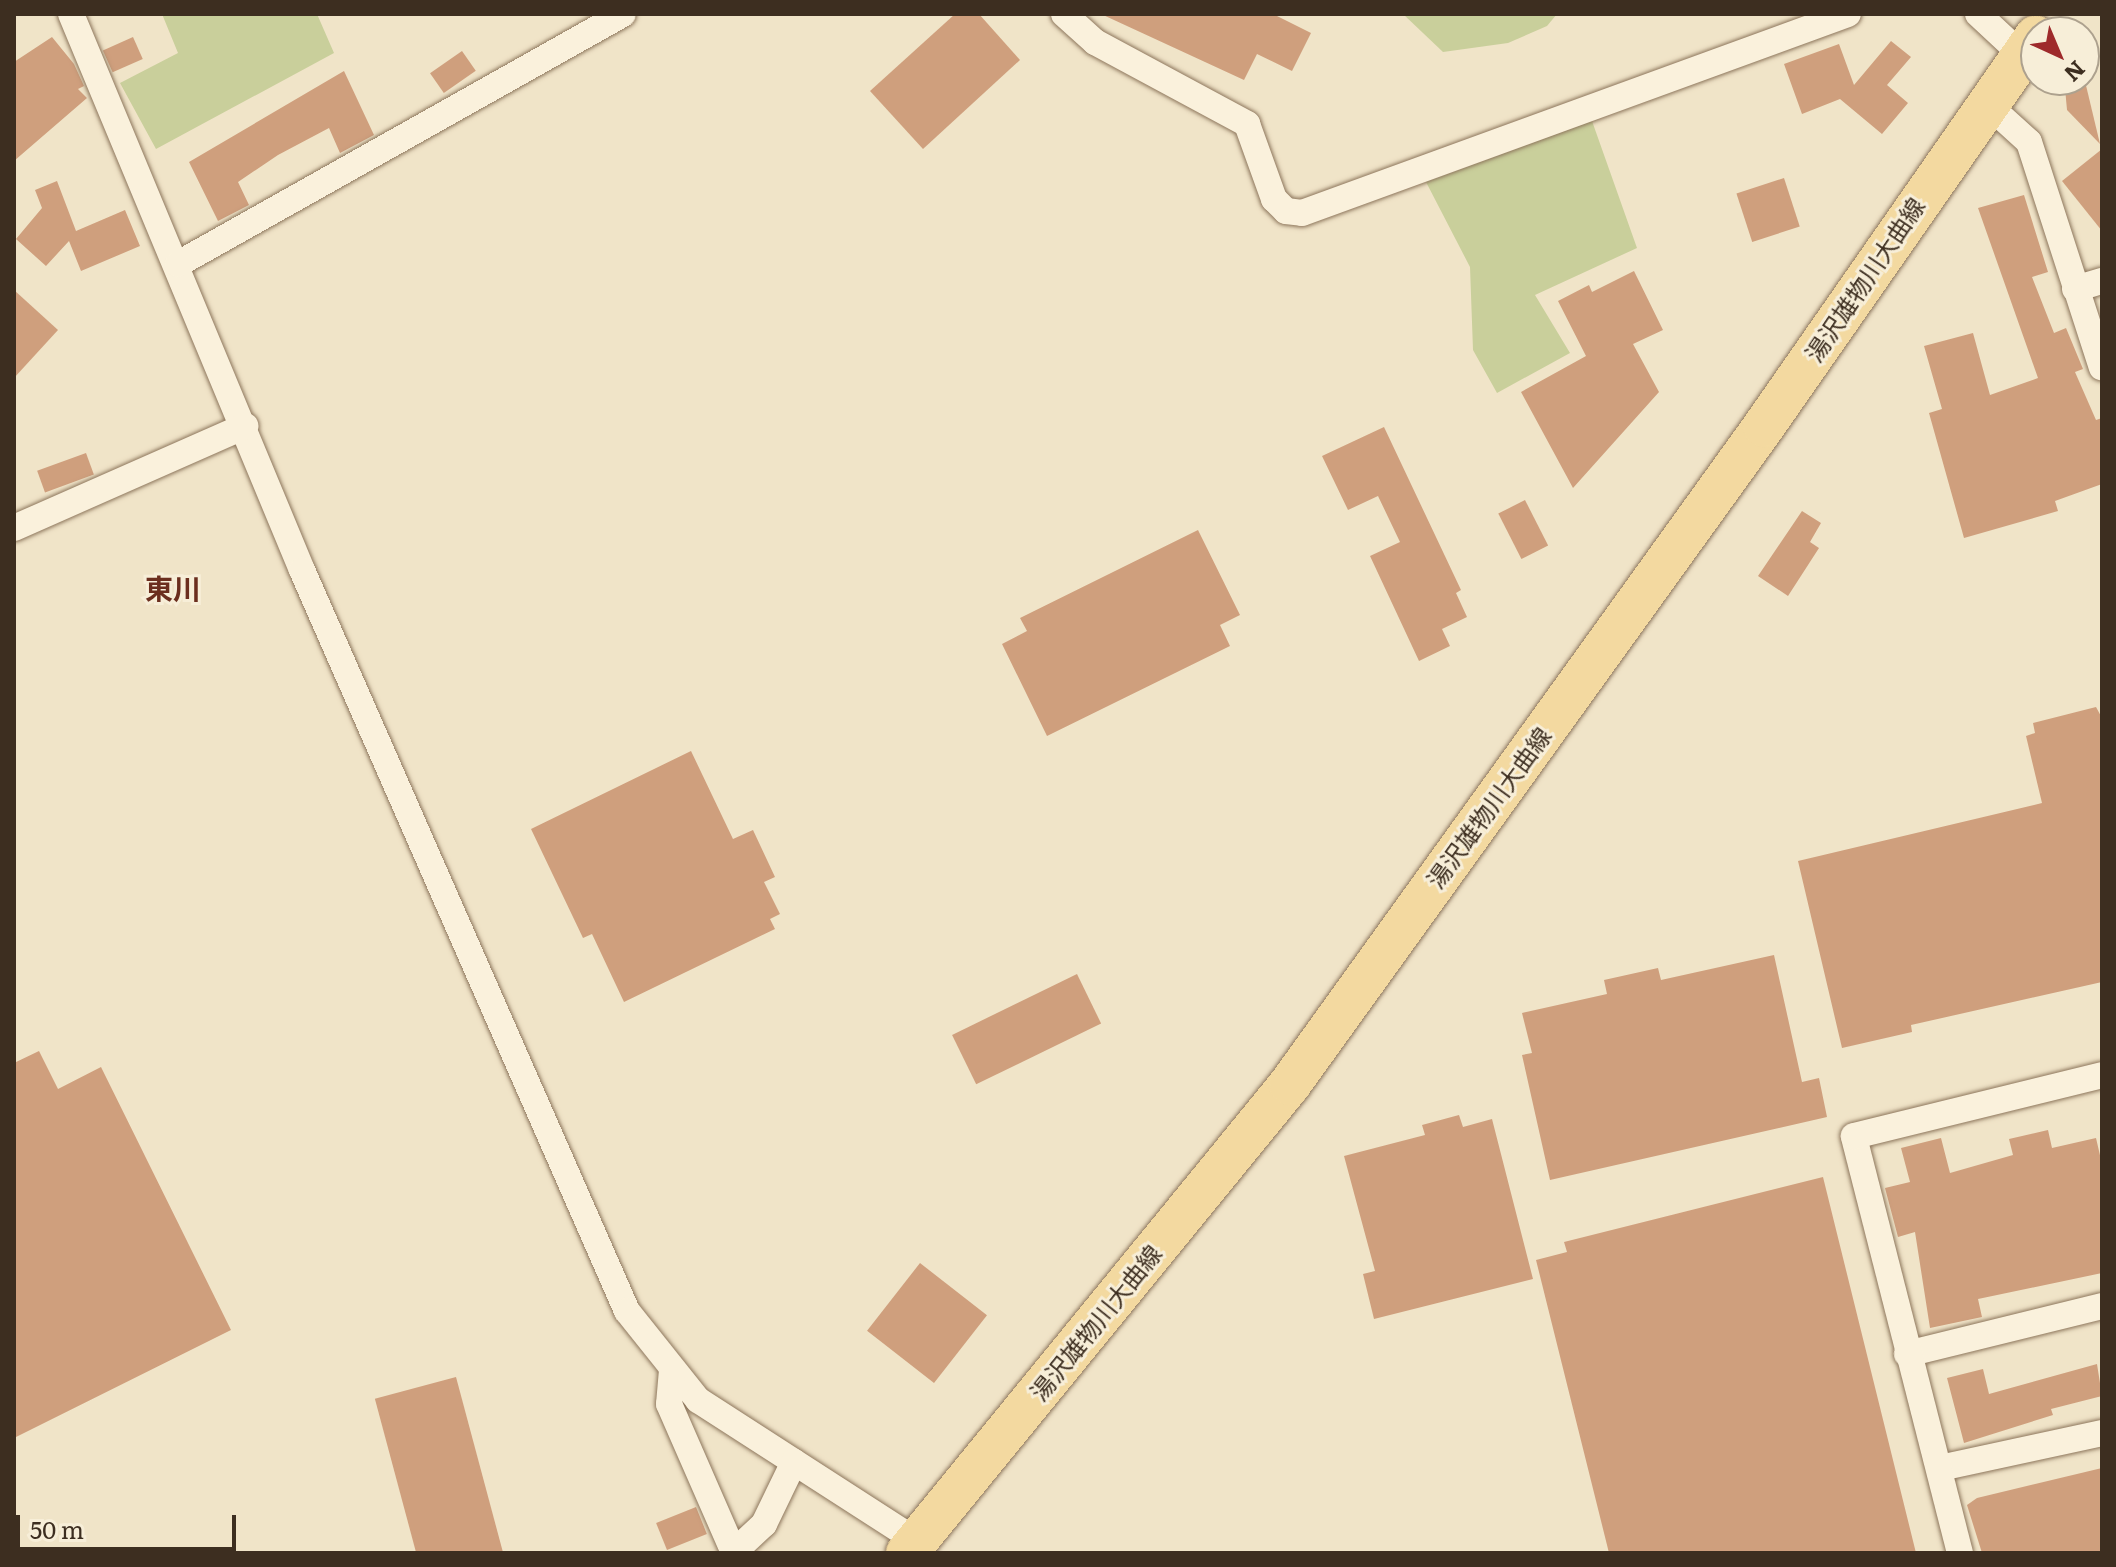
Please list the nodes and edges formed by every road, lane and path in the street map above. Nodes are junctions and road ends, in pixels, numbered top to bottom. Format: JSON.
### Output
{"nodes":[{"id":1,"x":71,"y":14,"type":"edge"},
{"id":2,"x":623,"y":14,"type":"edge"},
{"id":3,"x":1064,"y":14,"type":"edge"},
{"id":4,"x":1848,"y":14,"type":"edge"},
{"id":5,"x":1978,"y":14,"type":"edge"},
{"id":6,"x":2020,"y":34,"type":"edge"},
{"id":7,"x":2020,"y":56,"type":"edge"},
{"id":8,"x":1985,"y":102,"type":"junction"},
{"id":9,"x":178,"y":264,"type":"junction"},
{"id":10,"x":2102,"y":281,"type":"edge"},
{"id":11,"x":2075,"y":289,"type":"junction"},
{"id":12,"x":2102,"y":368,"type":"edge"},
{"id":13,"x":245,"y":426,"type":"junction"},
{"id":14,"x":14,"y":528,"type":"edge"},
{"id":15,"x":2102,"y":1075,"type":"edge"},
{"id":16,"x":2102,"y":1306,"type":"edge"},
{"id":17,"x":1907,"y":1354,"type":"junction"},
{"id":18,"x":672,"y":1370,"type":"junction"},
{"id":19,"x":2102,"y":1433,"type":"edge"},
{"id":20,"x":794,"y":1462,"type":"junction"},
{"id":21,"x":1940,"y":1468,"type":"junction"},
{"id":22,"x":912,"y":1547,"type":"edge"},
{"id":23,"x":734,"y":1553,"type":"edge"},
{"id":24,"x":1960,"y":1553,"type":"edge"}],
"edges":[{"from":1,"to":9,"type":"street"},
{"from":2,"to":9,"type":"street"},
{"from":3,"to":4,"type":"street"},
{"from":5,"to":6,"type":"street"},
{"from":7,"to":8,"type":"main road","name":"湯沢雄物川大曲線"},
{"from":8,"to":11,"type":"street"},
{"from":8,"to":22,"type":"main road","name":"湯沢雄物川大曲線"},
{"from":9,"to":13,"type":"street"},
{"from":10,"to":11,"type":"street"},
{"from":11,"to":12,"type":"street"},
{"from":13,"to":14,"type":"street"},
{"from":13,"to":18,"type":"street"},
{"from":15,"to":17,"type":"street"},
{"from":16,"to":17,"type":"street"},
{"from":17,"to":21,"type":"street"},
{"from":18,"to":20,"type":"street"},
{"from":18,"to":23,"type":"street"},
{"from":19,"to":21,"type":"street"},
{"from":20,"to":22,"type":"street"},
{"from":20,"to":23,"type":"street"},
{"from":21,"to":24,"type":"street"}]}
